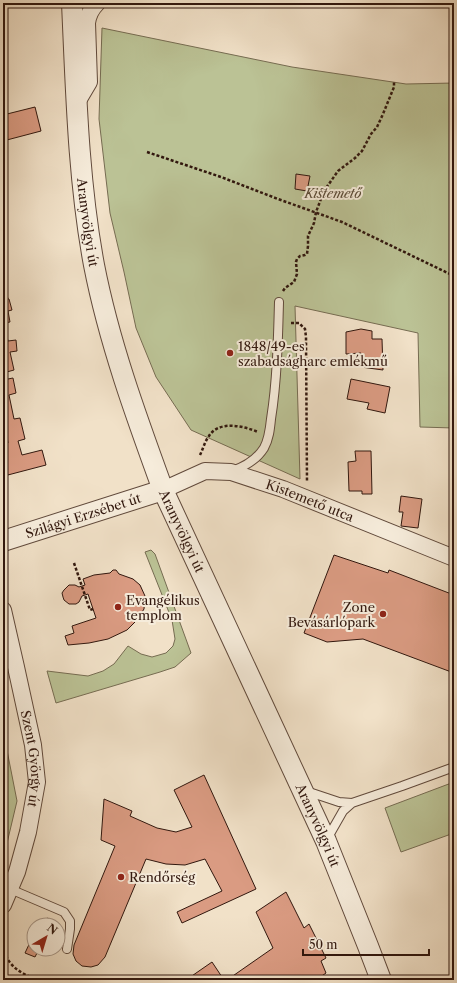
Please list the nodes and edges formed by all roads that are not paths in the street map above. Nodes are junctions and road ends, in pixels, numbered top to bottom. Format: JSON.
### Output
{"nodes":[{"id":1,"x":72,"y":3,"type":"edge"},
{"id":2,"x":97,"y":3,"type":"edge"},
{"id":3,"x":76,"y":104,"type":"junction"},
{"id":4,"x":280,"y":299,"type":"road end"},
{"id":5,"x":231,"y":472,"type":"junction"},
{"id":6,"x":163,"y":490,"type":"junction"},
{"id":7,"x":3,"y":541,"type":"edge"},
{"id":8,"x":454,"y":558,"type":"edge"},
{"id":9,"x":3,"y":610,"type":"edge"},
{"id":10,"x":454,"y":767,"type":"edge"},
{"id":11,"x":302,"y":790,"type":"junction"},
{"id":12,"x":352,"y":803,"type":"junction"},
{"id":13,"x":326,"y":841,"type":"junction"},
{"id":14,"x":10,"y":889,"type":"junction"},
{"id":15,"x":3,"y":905,"type":"edge"},
{"id":16,"x":368,"y":946,"type":"junction"},
{"id":17,"x":67,"y":949,"type":"dead end"},
{"id":18,"x":381,"y":980,"type":"edge"},
{"id":19,"x":392,"y":980,"type":"edge"}],
"edges":[{"from":1,"to":3,"type":"street","name":"Aranyvölgyi út"},
{"from":2,"to":3,"type":"street"},
{"from":3,"to":6,"type":"street","name":"Aranyvölgyi út"},
{"from":4,"to":5,"type":"lane"},
{"from":5,"to":6,"type":"street","name":"Kistemető utca"},
{"from":5,"to":8,"type":"street","name":"Kistemető utca"},
{"from":6,"to":7,"type":"street","name":"Szilágyi Erzsébet út"},
{"from":6,"to":11,"type":"street","name":"Aranyvölgyi út"},
{"from":9,"to":14,"type":"street","name":"Szent György út"},
{"from":10,"to":12,"type":"lane"},
{"from":11,"to":12,"type":"lane"},
{"from":11,"to":13,"type":"street","name":"Aranyvölgyi út"},
{"from":12,"to":13,"type":"lane"},
{"from":13,"to":16,"type":"street","name":"Aranyvölgyi út"},
{"from":14,"to":15,"type":"street","name":"Szent György út"},
{"from":14,"to":17,"type":"lane"},
{"from":16,"to":18,"type":"street","name":"Aranyvölgyi út"},
{"from":16,"to":19,"type":"street"}]}
